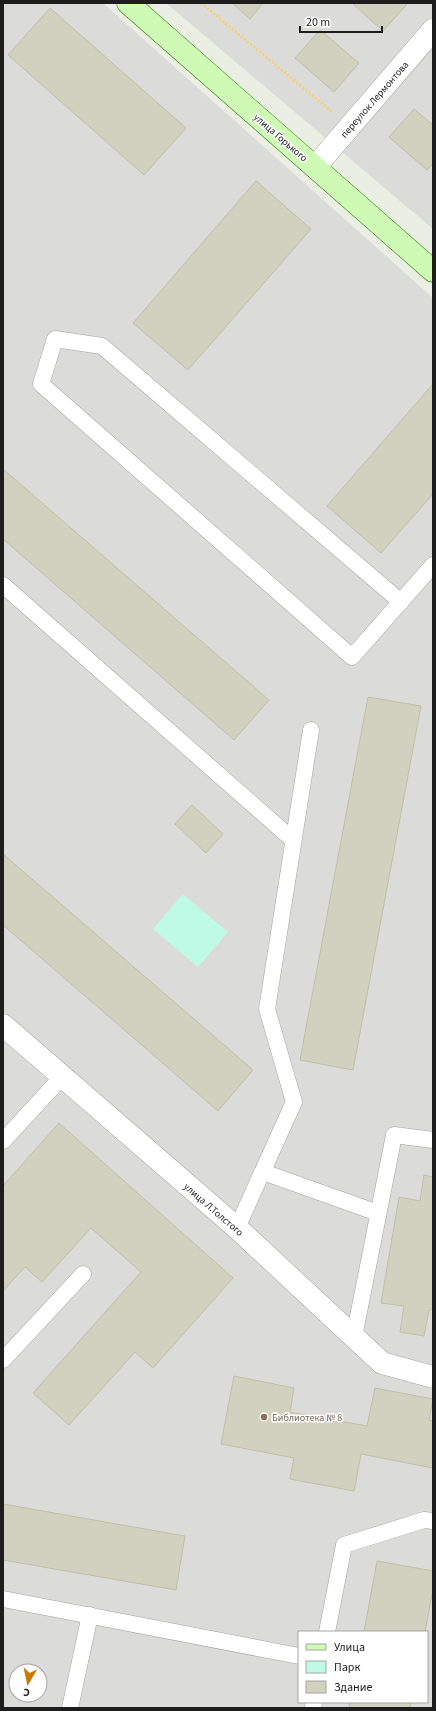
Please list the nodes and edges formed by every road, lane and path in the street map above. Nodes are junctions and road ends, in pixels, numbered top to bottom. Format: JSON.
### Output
{"nodes":[{"id":1,"x":128,"y":3,"type":"edge"},
{"id":2,"x":201,"y":3,"type":"edge"},
{"id":3,"x":433,"y":30,"type":"edge"},
{"id":4,"x":349,"y":127,"type":"junction"},
{"id":5,"x":315,"y":167,"type":"junction"},
{"id":6,"x":433,"y":271,"type":"edge"},
{"id":7,"x":433,"y":566,"type":"edge"},
{"id":8,"x":3,"y":584,"type":"edge"},
{"id":9,"x":401,"y":602,"type":"junction"},
{"id":10,"x":311,"y":730,"type":"dead end"},
{"id":11,"x":293,"y":840,"type":"junction"},
{"id":12,"x":3,"y":1024,"type":"edge"},
{"id":13,"x":62,"y":1077,"type":"junction"},
{"id":14,"x":433,"y":1140,"type":"edge"},
{"id":15,"x":3,"y":1141,"type":"edge"},
{"id":16,"x":263,"y":1172,"type":"junction"},
{"id":17,"x":378,"y":1213,"type":"junction"},
{"id":18,"x":237,"y":1228,"type":"junction"},
{"id":19,"x":83,"y":1274,"type":"dead end"},
{"id":20,"x":354,"y":1337,"type":"junction"},
{"id":21,"x":3,"y":1360,"type":"edge"},
{"id":22,"x":433,"y":1377,"type":"edge"},
{"id":23,"x":433,"y":1521,"type":"edge"},
{"id":24,"x":3,"y":1599,"type":"edge"},
{"id":25,"x":90,"y":1615,"type":"junction"},
{"id":26,"x":328,"y":1631,"type":"edge"},
{"id":27,"x":298,"y":1656,"type":"edge"},
{"id":28,"x":70,"y":1708,"type":"edge"}],
"edges":[{"from":1,"to":5,"type":"main road","name":"улица Горького"},
{"from":2,"to":4,"type":"path"},
{"from":3,"to":4,"type":"street","name":"переулок Лермонтова"},
{"from":4,"to":5,"type":"street","name":"переулок Лермонтова"},
{"from":5,"to":6,"type":"main road","name":"улица Горького"},
{"from":7,"to":9,"type":"lane"},
{"from":8,"to":11,"type":"lane"},
{"from":9,"to":9,"type":"lane"},
{"from":10,"to":11,"type":"lane"},
{"from":11,"to":16,"type":"lane"},
{"from":12,"to":13,"type":"street","name":"улица Л.Толстого"},
{"from":13,"to":15,"type":"lane"},
{"from":13,"to":18,"type":"street","name":"улица Л.Толстого"},
{"from":14,"to":17,"type":"lane"},
{"from":16,"to":17,"type":"lane"},
{"from":16,"to":18,"type":"lane"},
{"from":17,"to":20,"type":"lane"},
{"from":18,"to":20,"type":"street","name":"улица Л.Толстого"},
{"from":19,"to":21,"type":"lane"},
{"from":20,"to":22,"type":"street","name":"улица Л.Толстого"},
{"from":23,"to":26,"type":"lane"},
{"from":24,"to":25,"type":"lane"},
{"from":25,"to":27,"type":"lane"},
{"from":25,"to":28,"type":"lane"}]}
